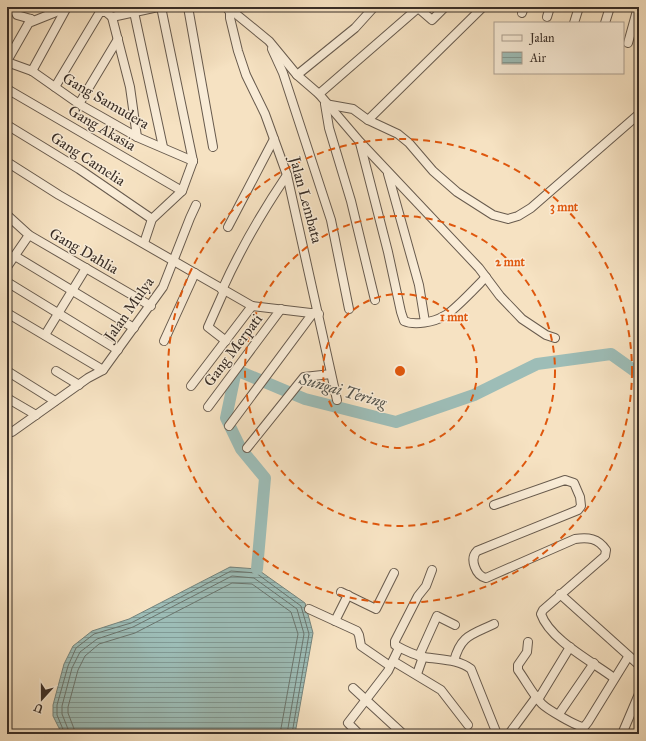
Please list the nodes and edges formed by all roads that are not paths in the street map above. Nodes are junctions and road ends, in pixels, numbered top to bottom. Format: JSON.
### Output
{"nodes":[{"id":1,"x":13,"y":7,"type":"edge"},
{"id":2,"x":158,"y":7,"type":"edge"},
{"id":3,"x":161,"y":7,"type":"edge"},
{"id":4,"x":188,"y":7,"type":"edge"},
{"id":5,"x":374,"y":7,"type":"edge"},
{"id":6,"x":417,"y":7,"type":"edge"},
{"id":7,"x":445,"y":7,"type":"edge"},
{"id":8,"x":483,"y":7,"type":"edge"},
{"id":9,"x":550,"y":7,"type":"edge"},
{"id":10,"x":579,"y":7,"type":"edge"},
{"id":11,"x":610,"y":7,"type":"edge"},
{"id":12,"x":638,"y":7,"type":"edge"},
{"id":13,"x":66,"y":8,"type":"edge"},
{"id":14,"x":228,"y":10,"type":"edge"},
{"id":15,"x":134,"y":12,"type":"junction"},
{"id":16,"x":112,"y":17,"type":"junction"},
{"id":17,"x":547,"y":17,"type":"dead end"},
{"id":18,"x":31,"y":19,"type":"junction"},
{"id":19,"x":574,"y":22,"type":"edge"},
{"id":20,"x":605,"y":22,"type":"edge"},
{"id":21,"x":118,"y":39,"type":"junction"},
{"id":22,"x":269,"y":41,"type":"junction"},
{"id":23,"x":628,"y":43,"type":"dead end"},
{"id":24,"x":7,"y":61,"type":"edge"},
{"id":25,"x":32,"y":71,"type":"junction"},
{"id":26,"x":297,"y":75,"type":"junction"},
{"id":27,"x":55,"y":87,"type":"junction"},
{"id":28,"x":7,"y":89,"type":"edge"},
{"id":29,"x":319,"y":94,"type":"junction"},
{"id":30,"x":80,"y":104,"type":"junction"},
{"id":31,"x":325,"y":104,"type":"junction"},
{"id":32,"x":639,"y":114,"type":"edge"},
{"id":33,"x":368,"y":120,"type":"junction"},
{"id":34,"x":7,"y":125,"type":"edge"},
{"id":35,"x":137,"y":137,"type":"junction"},
{"id":36,"x":274,"y":139,"type":"junction"},
{"id":37,"x":360,"y":142,"type":"junction"},
{"id":38,"x":163,"y":147,"type":"junction"},
{"id":39,"x":212,"y":147,"type":"dead end"},
{"id":40,"x":193,"y":161,"type":"junction"},
{"id":41,"x":7,"y":162,"type":"edge"},
{"id":42,"x":388,"y":173,"type":"junction"},
{"id":43,"x":287,"y":175,"type":"junction"},
{"id":44,"x":182,"y":191,"type":"junction"},
{"id":45,"x":196,"y":205,"type":"dead end"},
{"id":46,"x":7,"y":215,"type":"edge"},
{"id":47,"x":152,"y":219,"type":"junction"},
{"id":48,"x":228,"y":227,"type":"dead end"},
{"id":49,"x":29,"y":235,"type":"junction"},
{"id":50,"x":144,"y":243,"type":"junction"},
{"id":51,"x":7,"y":252,"type":"edge"},
{"id":52,"x":14,"y":257,"type":"junction"},
{"id":53,"x":174,"y":261,"type":"junction"},
{"id":54,"x":7,"y":267,"type":"edge"},
{"id":55,"x":86,"y":268,"type":"junction"},
{"id":56,"x":195,"y":273,"type":"junction"},
{"id":57,"x":486,"y":277,"type":"junction"},
{"id":58,"x":7,"y":282,"type":"edge"},
{"id":59,"x":72,"y":290,"type":"junction"},
{"id":60,"x":223,"y":291,"type":"junction"},
{"id":61,"x":375,"y":300,"type":"dead end"},
{"id":62,"x":151,"y":306,"type":"junction"},
{"id":63,"x":252,"y":306,"type":"junction"},
{"id":64,"x":281,"y":309,"type":"junction"},
{"id":65,"x":349,"y":309,"type":"dead end"},
{"id":66,"x":7,"y":313,"type":"edge"},
{"id":67,"x":58,"y":313,"type":"junction"},
{"id":68,"x":316,"y":313,"type":"junction"},
{"id":69,"x":425,"y":322,"type":"junction"},
{"id":70,"x":134,"y":328,"type":"junction"},
{"id":71,"x":45,"y":335,"type":"junction"},
{"id":72,"x":555,"y":338,"type":"dead end"},
{"id":73,"x":164,"y":341,"type":"dead end"},
{"id":74,"x":226,"y":341,"type":"junction"},
{"id":75,"x":118,"y":350,"type":"junction"},
{"id":76,"x":103,"y":370,"type":"junction"},
{"id":77,"x":7,"y":371,"type":"edge"},
{"id":78,"x":56,"y":371,"type":"dead end"},
{"id":79,"x":331,"y":374,"type":"junction"},
{"id":80,"x":79,"y":385,"type":"junction"},
{"id":81,"x":191,"y":386,"type":"dead end"},
{"id":82,"x":7,"y":398,"type":"edge"},
{"id":83,"x":337,"y":400,"type":"dead end"},
{"id":84,"x":55,"y":401,"type":"junction"},
{"id":85,"x":208,"y":407,"type":"dead end"},
{"id":86,"x":36,"y":415,"type":"junction"},
{"id":87,"x":229,"y":426,"type":"dead end"},
{"id":88,"x":7,"y":429,"type":"edge"},
{"id":89,"x":247,"y":448,"type":"dead end"},
{"id":90,"x":494,"y":505,"type":"dead end"},
{"id":91,"x":432,"y":570,"type":"dead end"},
{"id":92,"x":394,"y":573,"type":"dead end"},
{"id":93,"x":560,"y":594,"type":"junction"},
{"id":94,"x":309,"y":609,"type":"dead end"},
{"id":95,"x":335,"y":621,"type":"junction"},
{"id":96,"x":494,"y":624,"type":"dead end"},
{"id":97,"x":455,"y":625,"type":"dead end"},
{"id":98,"x":528,"y":642,"type":"dead end"},
{"id":99,"x":570,"y":647,"type":"junction"},
{"id":100,"x":399,"y":648,"type":"junction"},
{"id":101,"x":421,"y":656,"type":"junction"},
{"id":102,"x":628,"y":657,"type":"junction"},
{"id":103,"x":454,"y":661,"type":"junction"},
{"id":104,"x":594,"y":663,"type":"junction"},
{"id":105,"x":392,"y":664,"type":"junction"},
{"id":106,"x":639,"y":664,"type":"edge"},
{"id":107,"x":417,"y":674,"type":"junction"},
{"id":108,"x":614,"y":678,"type":"junction"},
{"id":109,"x":353,"y":688,"type":"dead end"},
{"id":110,"x":639,"y":694,"type":"edge"},
{"id":111,"x":538,"y":697,"type":"junction"},
{"id":112,"x":366,"y":700,"type":"junction"},
{"id":113,"x":559,"y":714,"type":"junction"},
{"id":114,"x":468,"y":725,"type":"dead end"},
{"id":115,"x":360,"y":734,"type":"edge"},
{"id":116,"x":403,"y":734,"type":"edge"},
{"id":117,"x":497,"y":734,"type":"edge"},
{"id":118,"x":509,"y":734,"type":"edge"},
{"id":119,"x":622,"y":734,"type":"edge"}],
"edges":[{"from":1,"to":18,"type":"street"},
{"from":2,"to":15,"type":"street"},
{"from":3,"to":40,"type":"street"},
{"from":4,"to":39,"type":"street"},
{"from":5,"to":26,"type":"street"},
{"from":6,"to":7,"type":"street"},
{"from":6,"to":29,"type":"street"},
{"from":8,"to":33,"type":"street"},
{"from":9,"to":17,"type":"street"},
{"from":10,"to":19,"type":"street"},
{"from":11,"to":20,"type":"street"},
{"from":12,"to":23,"type":"street"},
{"from":13,"to":18,"type":"street"},
{"from":13,"to":25,"type":"street"},
{"from":14,"to":22,"type":"street"},
{"from":14,"to":36,"type":"street","name":"Jalan Lembata"},
{"from":15,"to":16,"type":"street"},
{"from":15,"to":38,"type":"street"},
{"from":16,"to":21,"type":"street"},
{"from":16,"to":27,"type":"street"},
{"from":18,"to":24,"type":"street"},
{"from":21,"to":30,"type":"street"},
{"from":21,"to":35,"type":"street"},
{"from":22,"to":26,"type":"street"},
{"from":22,"to":65,"type":"street"},
{"from":24,"to":25,"type":"street","name":"Gang Samudera"},
{"from":25,"to":27,"type":"street","name":"Gang Samudera"},
{"from":26,"to":29,"type":"street"},
{"from":27,"to":30,"type":"street","name":"Gang Samudera"},
{"from":28,"to":44,"type":"street","name":"Gang Akasia"},
{"from":29,"to":31,"type":"street"},
{"from":30,"to":35,"type":"street","name":"Gang Samudera"},
{"from":31,"to":33,"type":"street"},
{"from":31,"to":37,"type":"street"},
{"from":31,"to":61,"type":"street"},
{"from":32,"to":33,"type":"street"},
{"from":34,"to":47,"type":"street","name":"Gang Camelia"},
{"from":35,"to":38,"type":"street","name":"Gang Samudera"},
{"from":36,"to":43,"type":"street","name":"Jalan Lembata"},
{"from":36,"to":48,"type":"street"},
{"from":37,"to":42,"type":"street"},
{"from":37,"to":69,"type":"street"},
{"from":38,"to":40,"type":"street","name":"Gang Samudera"},
{"from":40,"to":44,"type":"street"},
{"from":41,"to":50,"type":"street"},
{"from":42,"to":57,"type":"street"},
{"from":42,"to":69,"type":"street"},
{"from":43,"to":60,"type":"street"},
{"from":43,"to":68,"type":"street","name":"Jalan Lembata"},
{"from":44,"to":47,"type":"street"},
{"from":45,"to":53,"type":"street","name":"Jalan Mulya"},
{"from":46,"to":49,"type":"street","name":"Gang Dahlia"},
{"from":47,"to":50,"type":"street"},
{"from":49,"to":52,"type":"street"},
{"from":49,"to":55,"type":"street","name":"Gang Dahlia"},
{"from":50,"to":53,"type":"street"},
{"from":51,"to":52,"type":"street"},
{"from":52,"to":54,"type":"street"},
{"from":52,"to":59,"type":"street"},
{"from":53,"to":56,"type":"street"},
{"from":53,"to":62,"type":"street","name":"Jalan Mulya"},
{"from":55,"to":59,"type":"street"},
{"from":55,"to":62,"type":"street","name":"Gang Dahlia"},
{"from":56,"to":60,"type":"street"},
{"from":56,"to":73,"type":"street"},
{"from":57,"to":69,"type":"street"},
{"from":57,"to":72,"type":"street"},
{"from":58,"to":67,"type":"street"},
{"from":59,"to":67,"type":"street"},
{"from":59,"to":70,"type":"street"},
{"from":60,"to":63,"type":"street"},
{"from":60,"to":74,"type":"street"},
{"from":62,"to":70,"type":"street","name":"Jalan Mulya"},
{"from":63,"to":64,"type":"street"},
{"from":63,"to":74,"type":"street"},
{"from":64,"to":68,"type":"street"},
{"from":64,"to":85,"type":"street","name":"Gang Merpati"},
{"from":66,"to":71,"type":"street"},
{"from":67,"to":71,"type":"street"},
{"from":67,"to":75,"type":"street"},
{"from":68,"to":79,"type":"street","name":"Jalan Lembata"},
{"from":68,"to":87,"type":"street"},
{"from":70,"to":75,"type":"street","name":"Jalan Mulya"},
{"from":71,"to":76,"type":"street"},
{"from":74,"to":81,"type":"street"},
{"from":75,"to":76,"type":"street","name":"Jalan Mulya"},
{"from":76,"to":80,"type":"street"},
{"from":77,"to":84,"type":"street"},
{"from":78,"to":80,"type":"street"},
{"from":79,"to":83,"type":"street","name":"Jalan Lembata"},
{"from":79,"to":89,"type":"street"},
{"from":80,"to":84,"type":"street"},
{"from":82,"to":86,"type":"street"},
{"from":84,"to":86,"type":"street"},
{"from":86,"to":88,"type":"street"},
{"from":90,"to":93,"type":"street"},
{"from":91,"to":100,"type":"street"},
{"from":92,"to":95,"type":"street"},
{"from":93,"to":99,"type":"street"},
{"from":93,"to":102,"type":"street"},
{"from":94,"to":95,"type":"street"},
{"from":95,"to":105,"type":"street"},
{"from":96,"to":103,"type":"street"},
{"from":97,"to":101,"type":"street"},
{"from":98,"to":111,"type":"street"},
{"from":99,"to":104,"type":"street"},
{"from":99,"to":111,"type":"street"},
{"from":100,"to":101,"type":"street"},
{"from":100,"to":105,"type":"street"},
{"from":101,"to":103,"type":"street"},
{"from":101,"to":107,"type":"street"},
{"from":102,"to":106,"type":"street"},
{"from":102,"to":108,"type":"street"},
{"from":103,"to":117,"type":"street"},
{"from":104,"to":108,"type":"street"},
{"from":104,"to":113,"type":"street"},
{"from":105,"to":107,"type":"street"},
{"from":105,"to":112,"type":"street"},
{"from":107,"to":114,"type":"street"},
{"from":108,"to":113,"type":"street"},
{"from":109,"to":112,"type":"street"},
{"from":110,"to":119,"type":"street"},
{"from":111,"to":113,"type":"street"},
{"from":111,"to":118,"type":"street"},
{"from":112,"to":115,"type":"street"},
{"from":112,"to":116,"type":"street"}]}
